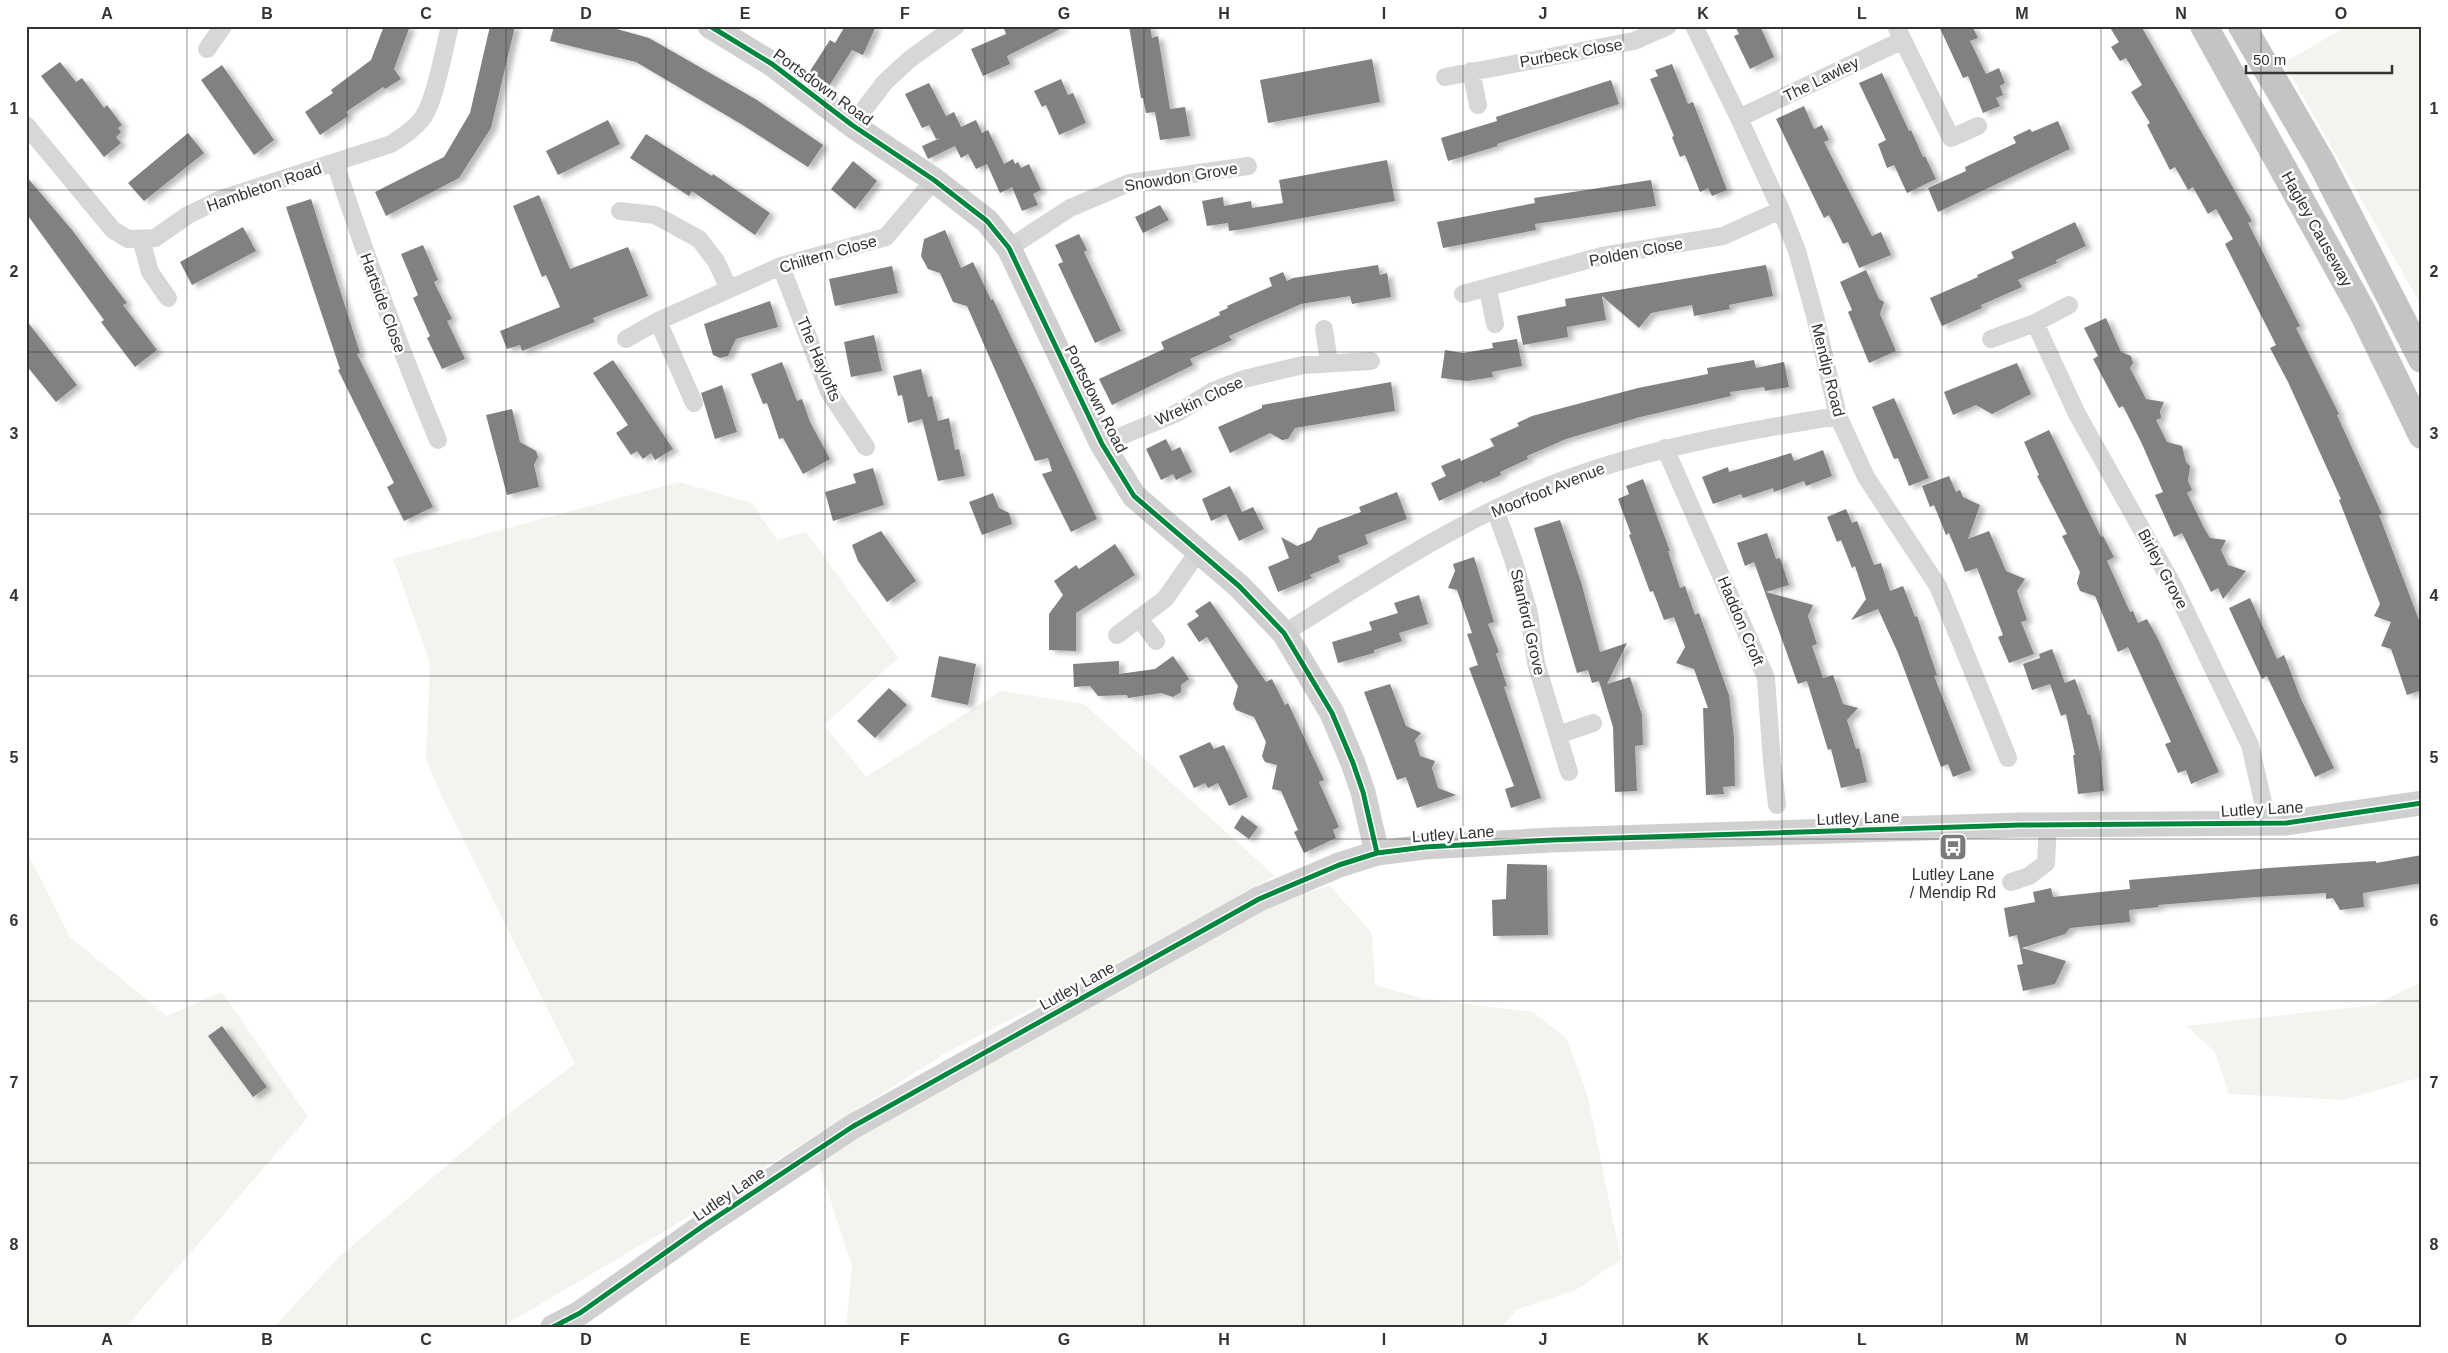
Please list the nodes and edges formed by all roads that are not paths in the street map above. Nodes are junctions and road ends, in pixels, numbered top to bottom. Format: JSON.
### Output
{"nodes":[{"id":1,"x":223,"y":26,"type":"edge"},
{"id":2,"x":450,"y":26,"type":"edge"},
{"id":3,"x":710,"y":26,"type":"edge"},
{"id":4,"x":956,"y":26,"type":"edge"},
{"id":5,"x":1668,"y":26,"type":"edge"},
{"id":6,"x":1694,"y":26,"type":"edge"},
{"id":7,"x":2204,"y":26,"type":"edge"},
{"id":8,"x":2242,"y":26,"type":"edge"},
{"id":9,"x":1900,"y":33,"type":"edge"},
{"id":10,"x":207,"y":49,"type":"dead end"},
{"id":11,"x":1471,"y":71,"type":"junction"},
{"id":12,"x":1445,"y":77,"type":"dead end"},
{"id":13,"x":1478,"y":105,"type":"dead end"},
{"id":14,"x":1740,"y":118,"type":"junction"},
{"id":15,"x":26,"y":125,"type":"edge"},
{"id":16,"x":852,"y":125,"type":"junction"},
{"id":17,"x":1978,"y":126,"type":"dead end"},
{"id":18,"x":335,"y":163,"type":"junction"},
{"id":19,"x":1248,"y":166,"type":"dead end"},
{"id":20,"x":934,"y":180,"type":"junction"},
{"id":21,"x":1781,"y":210,"type":"junction"},
{"id":22,"x":620,"y":211,"type":"dead end"},
{"id":23,"x":142,"y":239,"type":"junction"},
{"id":24,"x":1009,"y":248,"type":"junction"},
{"id":25,"x":781,"y":266,"type":"junction"},
{"id":26,"x":729,"y":289,"type":"junction"},
{"id":27,"x":1488,"y":289,"type":"junction"},
{"id":28,"x":1463,"y":294,"type":"dead end"},
{"id":29,"x":168,"y":298,"type":"dead end"},
{"id":30,"x":2069,"y":305,"type":"dead end"},
{"id":31,"x":658,"y":321,"type":"junction"},
{"id":32,"x":2035,"y":323,"type":"junction"},
{"id":33,"x":1495,"y":324,"type":"dead end"},
{"id":34,"x":1324,"y":329,"type":"dead end"},
{"id":35,"x":626,"y":339,"type":"dead end"},
{"id":36,"x":1991,"y":339,"type":"dead end"},
{"id":37,"x":2422,"y":359,"type":"edge"},
{"id":38,"x":1371,"y":361,"type":"dead end"},
{"id":39,"x":1329,"y":362,"type":"junction"},
{"id":40,"x":694,"y":403,"type":"dead end"},
{"id":41,"x":1838,"y":416,"type":"junction"},
{"id":42,"x":2422,"y":435,"type":"edge"},
{"id":43,"x":438,"y":440,"type":"dead end"},
{"id":44,"x":1102,"y":444,"type":"junction"},
{"id":45,"x":866,"y":447,"type":"dead end"},
{"id":46,"x":1665,"y":448,"type":"junction"},
{"id":47,"x":1495,"y":510,"type":"junction"},
{"id":48,"x":1198,"y":552,"type":"junction"},
{"id":49,"x":1139,"y":618,"type":"junction"},
{"id":50,"x":1284,"y":633,"type":"junction"},
{"id":51,"x":1117,"y":635,"type":"dead end"},
{"id":52,"x":1156,"y":641,"type":"dead end"},
{"id":53,"x":1593,"y":723,"type":"dead end"},
{"id":54,"x":1558,"y":735,"type":"junction"},
{"id":55,"x":2008,"y":758,"type":"dead end"},
{"id":56,"x":1569,"y":772,"type":"dead end"},
{"id":57,"x":2422,"y":803,"type":"edge"},
{"id":58,"x":1777,"y":805,"type":"dead end"},
{"id":59,"x":2268,"y":824,"type":"junction"},
{"id":60,"x":2048,"y":825,"type":"junction"},
{"id":61,"x":1376,"y":853,"type":"junction"},
{"id":62,"x":2011,"y":882,"type":"dead end"},
{"id":63,"x":553,"y":1327,"type":"edge"}],
"edges":[{"from":1,"to":10,"type":"street"},
{"from":2,"to":18,"type":"street","name":"Hambleton Road"},
{"from":3,"to":16,"type":"street","name":"Portsdown Road"},
{"from":4,"to":16,"type":"street"},
{"from":5,"to":11,"type":"street","name":"Purbeck Close"},
{"from":6,"to":14,"type":"street","name":"Mendip Road"},
{"from":7,"to":42,"type":"highway","name":"Hagley Causeway"},
{"from":8,"to":37,"type":"highway","name":"Hagley Causeway"},
{"from":9,"to":14,"type":"street","name":"The Lawley"},
{"from":9,"to":17,"type":"street","name":"The Lawley"},
{"from":11,"to":12,"type":"street","name":"Purbeck Close"},
{"from":11,"to":13,"type":"street"},
{"from":14,"to":21,"type":"street","name":"Mendip Road"},
{"from":15,"to":23,"type":"street"},
{"from":16,"to":20,"type":"street","name":"Portsdown Road"},
{"from":18,"to":23,"type":"street","name":"Hambleton Road"},
{"from":18,"to":43,"type":"street","name":"Hartside Close"},
{"from":19,"to":24,"type":"street","name":"Snowdon Grove"},
{"from":20,"to":24,"type":"street","name":"Portsdown Road"},
{"from":20,"to":25,"type":"street","name":"Chiltern Close"},
{"from":21,"to":27,"type":"street","name":"Polden Close"},
{"from":21,"to":41,"type":"street","name":"Mendip Road"},
{"from":22,"to":26,"type":"street"},
{"from":23,"to":29,"type":"street"},
{"from":24,"to":44,"type":"street","name":"Portsdown Road"},
{"from":25,"to":26,"type":"street","name":"Chiltern Close"},
{"from":25,"to":45,"type":"street","name":"The Haylofts"},
{"from":26,"to":31,"type":"street","name":"Chiltern Close"},
{"from":27,"to":28,"type":"street","name":"Polden Close"},
{"from":27,"to":33,"type":"street"},
{"from":30,"to":32,"type":"street"},
{"from":31,"to":35,"type":"street","name":"Chiltern Close"},
{"from":31,"to":40,"type":"street"},
{"from":32,"to":36,"type":"street"},
{"from":32,"to":59,"type":"street","name":"Birley Grove"},
{"from":34,"to":39,"type":"street"},
{"from":38,"to":39,"type":"street","name":"Wrekin Close"},
{"from":39,"to":44,"type":"street","name":"Wrekin Close"},
{"from":41,"to":46,"type":"street","name":"Moorfoot Avenue"},
{"from":41,"to":55,"type":"street","name":"Mendip Road"},
{"from":44,"to":48,"type":"street","name":"Portsdown Road"},
{"from":46,"to":47,"type":"street","name":"Moorfoot Avenue"},
{"from":46,"to":58,"type":"street","name":"Haddon Croft"},
{"from":47,"to":50,"type":"street","name":"Moorfoot Avenue"},
{"from":47,"to":54,"type":"street","name":"Stanford Grove"},
{"from":48,"to":49,"type":"street"},
{"from":48,"to":50,"type":"street","name":"Portsdown Road"},
{"from":49,"to":51,"type":"street"},
{"from":49,"to":52,"type":"street"},
{"from":50,"to":61,"type":"street","name":"Portsdown Road"},
{"from":53,"to":54,"type":"street"},
{"from":54,"to":56,"type":"street","name":"Stanford Grove"},
{"from":57,"to":59,"type":"street","name":"Lutley Lane"},
{"from":59,"to":60,"type":"street","name":"Lutley Lane"},
{"from":60,"to":61,"type":"street","name":"Lutley Lane"},
{"from":60,"to":62,"type":"street"},
{"from":61,"to":63,"type":"street","name":"Lutley Lane"}]}
